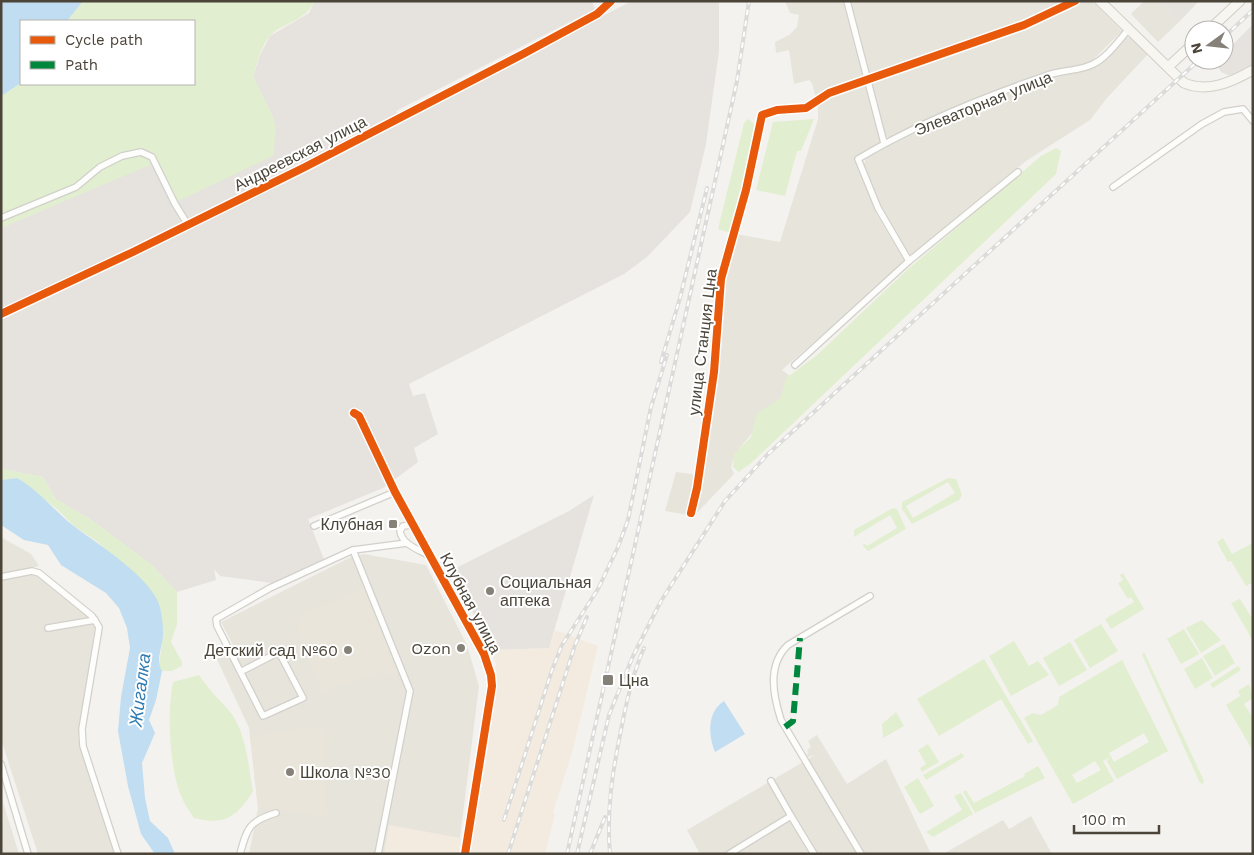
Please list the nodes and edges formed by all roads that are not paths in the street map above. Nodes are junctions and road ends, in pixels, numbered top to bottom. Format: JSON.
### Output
{"nodes":[{"id":1,"x":847,"y":1,"type":"edge"},
{"id":2,"x":1075,"y":1,"type":"edge"},
{"id":3,"x":1100,"y":1,"type":"edge"},
{"id":4,"x":1240,"y":1,"type":"edge"},
{"id":5,"x":609,"y":5,"type":"edge"},
{"id":6,"x":1220,"y":20,"type":"edge"},
{"id":7,"x":1129,"y":30,"type":"junction"},
{"id":8,"x":1184,"y":52,"type":"edge"},
{"id":9,"x":1168,"y":67,"type":"junction"},
{"id":10,"x":1253,"y":70,"type":"edge"},
{"id":11,"x":866,"y":78,"type":"junction"},
{"id":12,"x":1253,"y":121,"type":"edge"},
{"id":13,"x":884,"y":144,"type":"junction"},
{"id":14,"x":1018,"y":172,"type":"dead end"},
{"id":15,"x":1113,"y":187,"type":"dead end"},
{"id":16,"x":1,"y":218,"type":"edge"},
{"id":17,"x":188,"y":225,"type":"junction"},
{"id":18,"x":909,"y":261,"type":"junction"},
{"id":19,"x":1,"y":314,"type":"edge"},
{"id":20,"x":796,"y":365,"type":"dead end"},
{"id":21,"x":354,"y":413,"type":"dead end"},
{"id":22,"x":395,"y":492,"type":"junction"},
{"id":23,"x":691,"y":513,"type":"dead end"},
{"id":24,"x":413,"y":525,"type":"junction"},
{"id":25,"x":314,"y":526,"type":"dead end"},
{"id":26,"x":407,"y":543,"type":"junction"},
{"id":27,"x":353,"y":550,"type":"junction"},
{"id":28,"x":430,"y":556,"type":"junction"},
{"id":29,"x":1,"y":577,"type":"edge"},
{"id":30,"x":870,"y":596,"type":"dead end"},
{"id":31,"x":95,"y":620,"type":"junction"},
{"id":32,"x":48,"y":628,"type":"dead end"},
{"id":33,"x":242,"y":670,"type":"junction"},
{"id":34,"x":1,"y":764,"type":"edge"},
{"id":35,"x":771,"y":781,"type":"dead end"},
{"id":36,"x":276,"y":813,"type":"dead end"},
{"id":37,"x":791,"y":816,"type":"junction"},
{"id":38,"x":28,"y":854,"type":"edge"},
{"id":39,"x":118,"y":854,"type":"edge"},
{"id":40,"x":240,"y":854,"type":"edge"},
{"id":41,"x":378,"y":854,"type":"edge"},
{"id":42,"x":465,"y":854,"type":"edge"},
{"id":43,"x":729,"y":854,"type":"edge"},
{"id":44,"x":814,"y":854,"type":"edge"},
{"id":45,"x":862,"y":854,"type":"edge"}],
"edges":[{"from":1,"to":11,"type":"street"},
{"from":2,"to":11,"type":"street"},
{"from":3,"to":7,"type":"street"},
{"from":4,"to":6,"type":"street"},
{"from":5,"to":17,"type":"street","name":"Андреевская улица"},
{"from":7,"to":9,"type":"street"},
{"from":7,"to":13,"type":"street","name":"Элеваторная улица"},
{"from":8,"to":9,"type":"street"},
{"from":9,"to":10,"type":"street"},
{"from":11,"to":13,"type":"street"},
{"from":11,"to":23,"type":"street","name":"улица Станция Цна"},
{"from":12,"to":15,"type":"street"},
{"from":13,"to":18,"type":"street","name":"Элеваторная улица"},
{"from":14,"to":18,"type":"street"},
{"from":16,"to":17,"type":"street"},
{"from":17,"to":19,"type":"street","name":"Андреевская улица"},
{"from":18,"to":20,"type":"street"},
{"from":21,"to":22,"type":"street","name":"Клубная улица"},
{"from":22,"to":24,"type":"street","name":"Клубная улица"},
{"from":22,"to":25,"type":"street"},
{"from":24,"to":26,"type":"street"},
{"from":24,"to":28,"type":"street","name":"Клубная улица"},
{"from":26,"to":27,"type":"street"},
{"from":26,"to":28,"type":"street"},
{"from":27,"to":33,"type":"street"},
{"from":27,"to":41,"type":"street"},
{"from":28,"to":42,"type":"street","name":"Клубная улица"},
{"from":29,"to":31,"type":"street"},
{"from":30,"to":45,"type":"street"},
{"from":31,"to":32,"type":"street"},
{"from":31,"to":39,"type":"street"},
{"from":33,"to":33,"type":"street"},
{"from":34,"to":38,"type":"street"},
{"from":35,"to":37,"type":"street"},
{"from":36,"to":40,"type":"street"},
{"from":37,"to":43,"type":"street"},
{"from":37,"to":44,"type":"street"}]}
